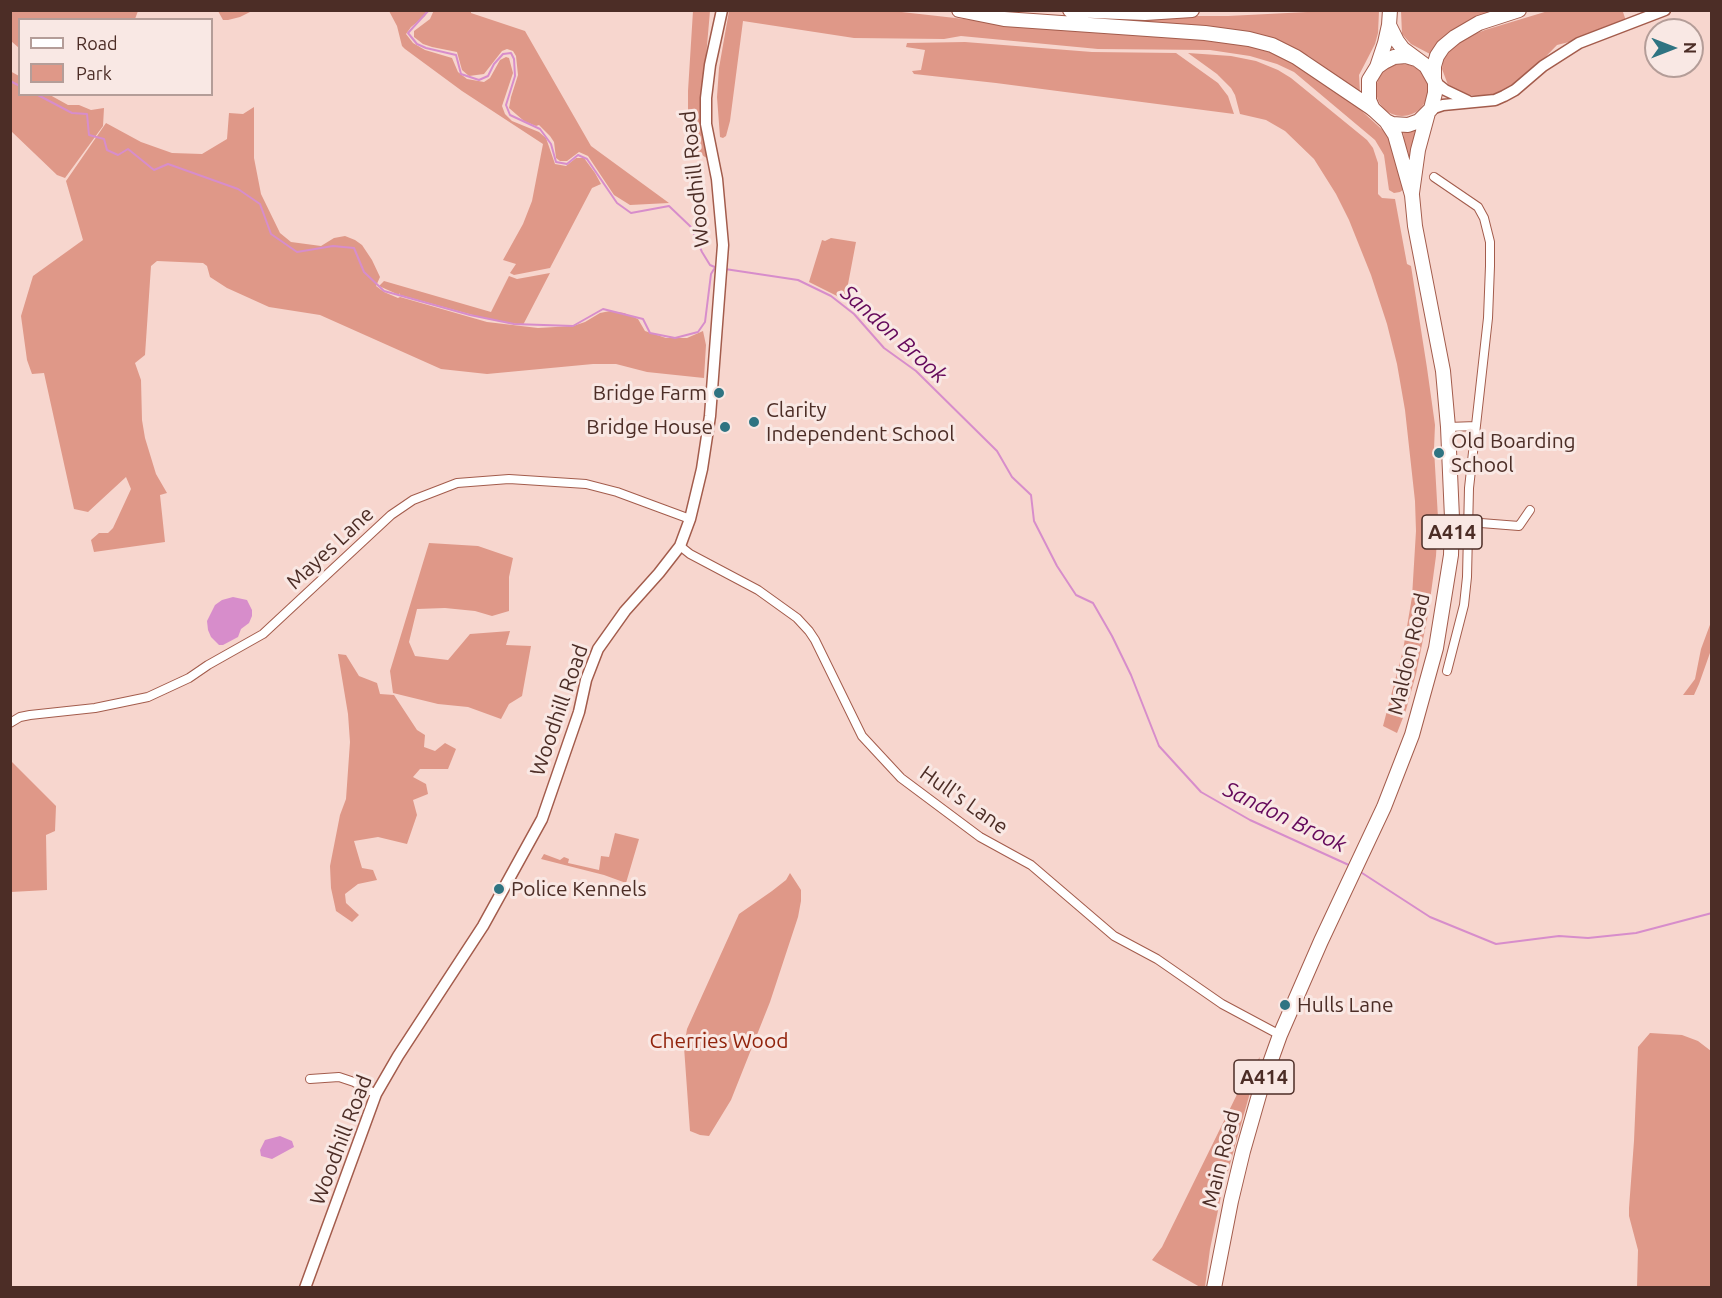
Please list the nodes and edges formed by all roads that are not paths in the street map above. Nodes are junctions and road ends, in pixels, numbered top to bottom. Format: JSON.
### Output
{"nodes":[{"id":1,"x":722,"y":10,"type":"edge"},
{"id":2,"x":959,"y":10,"type":"edge"},
{"id":3,"x":1070,"y":10,"type":"edge"},
{"id":4,"x":1192,"y":10,"type":"edge"},
{"id":5,"x":1390,"y":10,"type":"edge"},
{"id":6,"x":1519,"y":10,"type":"edge"},
{"id":7,"x":1665,"y":10,"type":"edge"},
{"id":8,"x":1389,"y":25,"type":"junction"},
{"id":9,"x":1416,"y":59,"type":"junction"},
{"id":10,"x":1377,"y":67,"type":"junction"},
{"id":11,"x":1434,"y":79,"type":"junction"},
{"id":12,"x":1468,"y":102,"type":"junction"},
{"id":13,"x":1373,"y":109,"type":"junction"},
{"id":14,"x":1430,"y":111,"type":"junction"},
{"id":15,"x":1386,"y":121,"type":"junction"},
{"id":16,"x":1434,"y":177,"type":"dead end"},
{"id":17,"x":1412,"y":195,"type":"junction"},
{"id":18,"x":1476,"y":426,"type":"junction"},
{"id":19,"x":1448,"y":427,"type":"junction"},
{"id":20,"x":1530,"y":510,"type":"dead end"},
{"id":21,"x":690,"y":519,"type":"junction"},
{"id":22,"x":1468,"y":522,"type":"junction"},
{"id":23,"x":680,"y":546,"type":"junction"},
{"id":24,"x":1447,"y":671,"type":"dead end"},
{"id":25,"x":10,"y":723,"type":"edge"},
{"id":26,"x":1351,"y":879,"type":"joint"},
{"id":27,"x":1280,"y":1035,"type":"junction"},
{"id":28,"x":310,"y":1079,"type":"dead end"},
{"id":29,"x":376,"y":1094,"type":"junction"},
{"id":30,"x":305,"y":1287,"type":"edge"},
{"id":31,"x":1214,"y":1287,"type":"edge"}],
"edges":[{"from":1,"to":21,"type":"street","name":"Woodhill Road"},
{"from":2,"to":13,"type":"main road"},
{"from":3,"to":4,"type":"main road"},
{"from":5,"to":8,"type":"main road"},
{"from":6,"to":11,"type":"main road"},
{"from":7,"to":12,"type":"street"},
{"from":8,"to":9,"type":"main road"},
{"from":8,"to":10,"type":"main road"},
{"from":9,"to":10,"type":"main road"},
{"from":9,"to":11,"type":"main road"},
{"from":10,"to":13,"type":"main road"},
{"from":11,"to":12,"type":"street"},
{"from":11,"to":14,"type":"main road"},
{"from":12,"to":14,"type":"street"},
{"from":13,"to":15,"type":"main road"},
{"from":14,"to":15,"type":"main road"},
{"from":14,"to":17,"type":"main road","name":"Maldon Road","number":"A414"},
{"from":15,"to":17,"type":"main road","name":"Maldon Road","number":"A414"},
{"from":16,"to":18,"type":"street","name":"Maldon Road"},
{"from":17,"to":19,"type":"main road","name":"Maldon Road","number":"A414"},
{"from":18,"to":19,"type":"street"},
{"from":18,"to":22,"type":"street","name":"Maldon Road"},
{"from":19,"to":26,"type":"main road","name":"Maldon Road","number":"A414"},
{"from":20,"to":22,"type":"street"},
{"from":21,"to":23,"type":"street","name":"Woodhill Road"},
{"from":21,"to":25,"type":"street","name":"Mayes Lane"},
{"from":22,"to":24,"type":"street","name":"Maldon Road"},
{"from":23,"to":27,"type":"street","name":"Hull's Lane"},
{"from":23,"to":29,"type":"street","name":"Woodhill Road"},
{"from":26,"to":27,"type":"main road","name":"Main Road","number":"A414"},
{"from":27,"to":31,"type":"main road","name":"Main Road","number":"A414"},
{"from":28,"to":29,"type":"street"},
{"from":29,"to":30,"type":"street","name":"Woodhill Road"}]}
